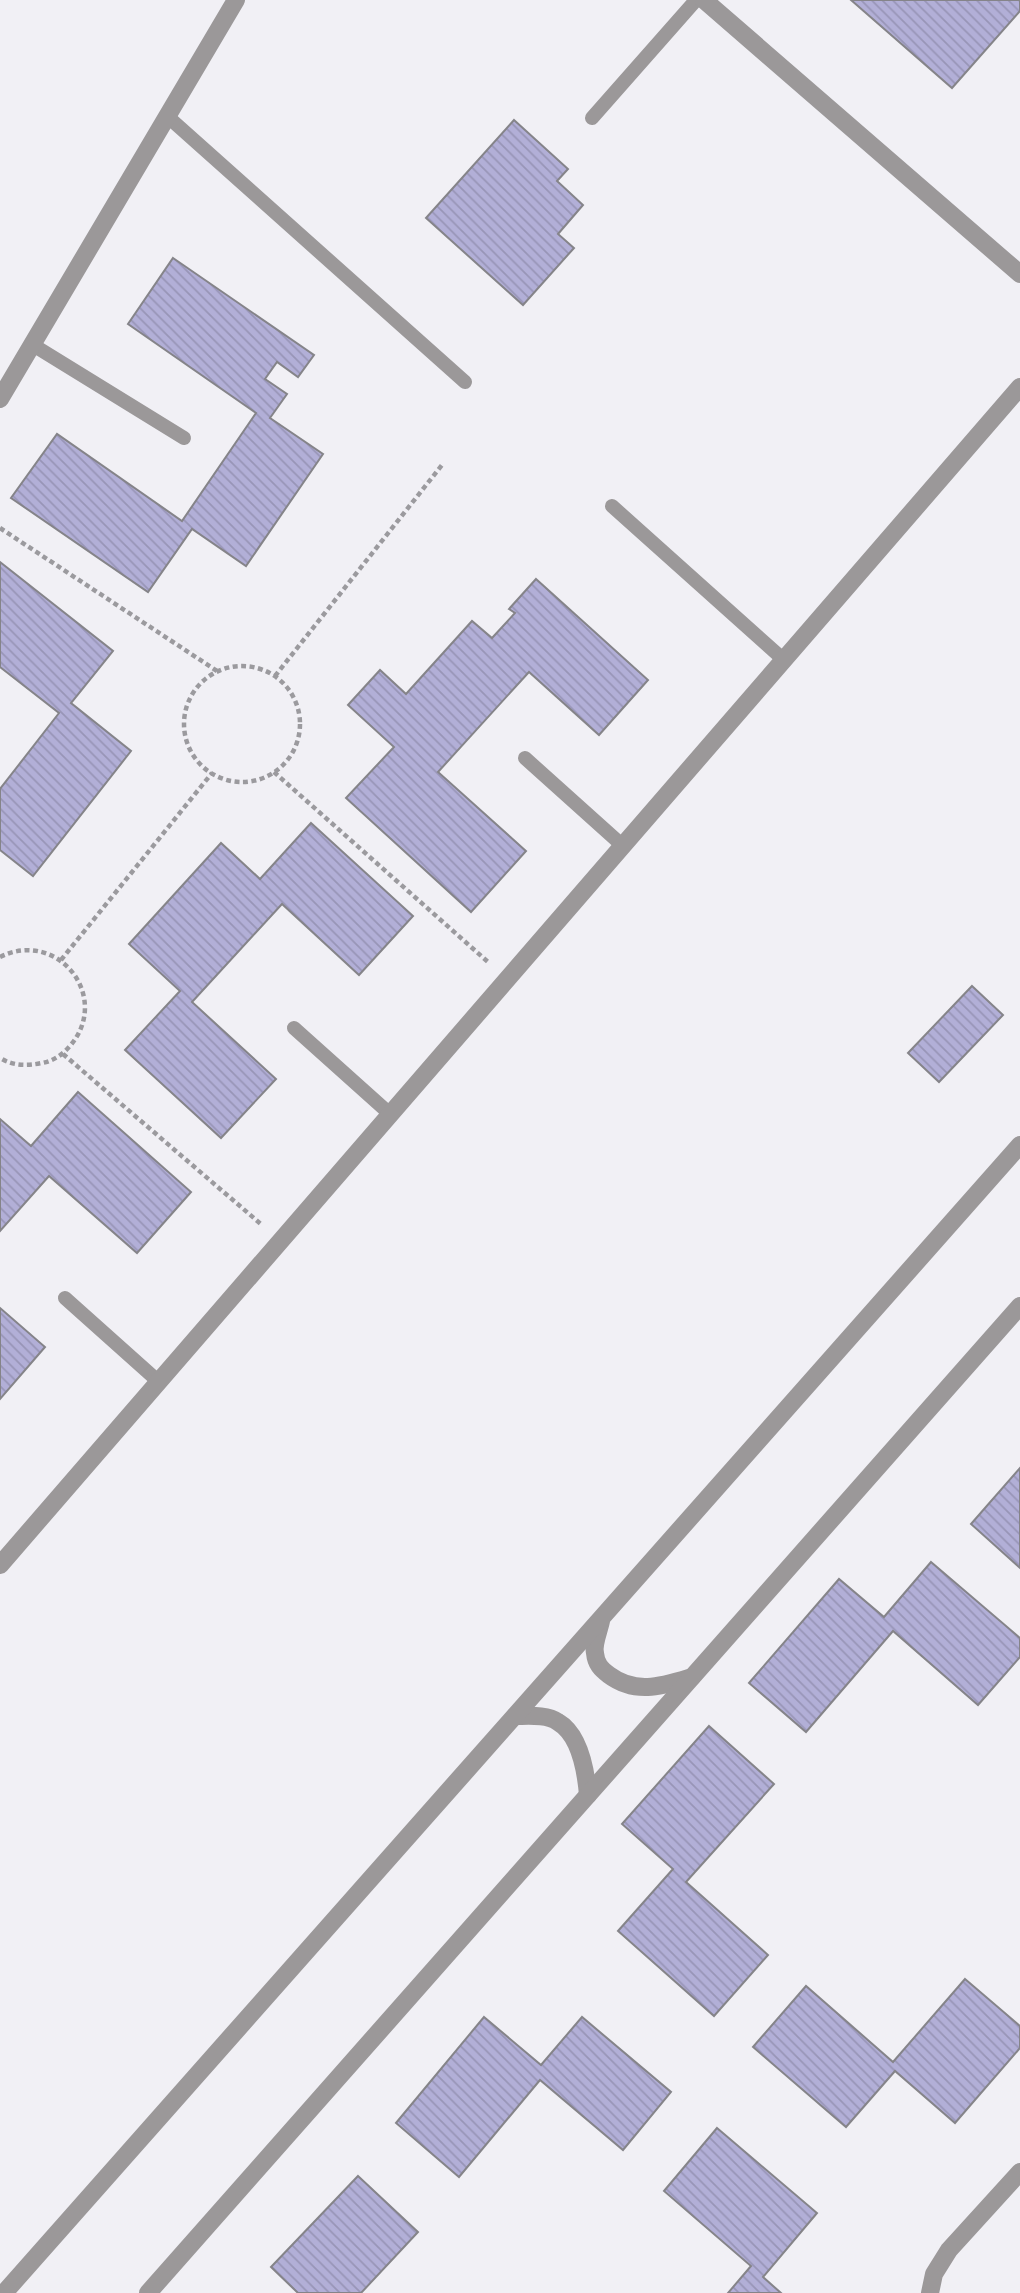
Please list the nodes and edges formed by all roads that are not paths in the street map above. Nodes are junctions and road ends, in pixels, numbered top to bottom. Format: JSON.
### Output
{"nodes":[{"id":1,"x":236,"y":0,"type":"edge"},
{"id":2,"x":696,"y":0,"type":"edge"},
{"id":3,"x":704,"y":0,"type":"edge"},
{"id":4,"x":167,"y":116,"type":"junction"},
{"id":5,"x":592,"y":118,"type":"dead end"},
{"id":6,"x":1020,"y":274,"type":"edge"},
{"id":7,"x":33,"y":345,"type":"junction"},
{"id":8,"x":465,"y":382,"type":"dead end"},
{"id":9,"x":1020,"y":387,"type":"edge"},
{"id":10,"x":0,"y":399,"type":"edge"},
{"id":11,"x":184,"y":438,"type":"dead end"},
{"id":12,"x":612,"y":506,"type":"dead end"},
{"id":13,"x":784,"y":660,"type":"junction"},
{"id":14,"x":525,"y":758,"type":"dead end"},
{"id":15,"x":623,"y":846,"type":"junction"},
{"id":16,"x":294,"y":1028,"type":"dead end"},
{"id":17,"x":390,"y":1114,"type":"junction"},
{"id":18,"x":1020,"y":1145,"type":"edge"},
{"id":19,"x":65,"y":1298,"type":"dead end"},
{"id":20,"x":1020,"y":1306,"type":"edge"},
{"id":21,"x":159,"y":1382,"type":"junction"},
{"id":22,"x":0,"y":1564,"type":"edge"},
{"id":23,"x":601,"y":1618,"type":"junction"},
{"id":24,"x":692,"y":1677,"type":"junction"},
{"id":25,"x":515,"y":1716,"type":"junction"},
{"id":26,"x":588,"y":1796,"type":"junction"},
{"id":27,"x":1020,"y":2172,"type":"edge"},
{"id":28,"x":4,"y":2293,"type":"edge"},
{"id":29,"x":148,"y":2293,"type":"edge"},
{"id":30,"x":930,"y":2293,"type":"edge"}],
"edges":[{"from":1,"to":4,"type":"street"},
{"from":2,"to":5,"type":"lane"},
{"from":3,"to":6,"type":"street"},
{"from":4,"to":7,"type":"street"},
{"from":4,"to":8,"type":"lane"},
{"from":7,"to":10,"type":"street"},
{"from":7,"to":11,"type":"lane"},
{"from":9,"to":13,"type":"street"},
{"from":12,"to":13,"type":"lane"},
{"from":13,"to":15,"type":"street"},
{"from":14,"to":15,"type":"lane"},
{"from":15,"to":17,"type":"street"},
{"from":16,"to":17,"type":"lane"},
{"from":17,"to":21,"type":"street"},
{"from":18,"to":23,"type":"street"},
{"from":19,"to":21,"type":"lane"},
{"from":20,"to":24,"type":"street"},
{"from":21,"to":22,"type":"street"},
{"from":23,"to":24,"type":"street"},
{"from":23,"to":25,"type":"street"},
{"from":24,"to":26,"type":"street"},
{"from":25,"to":26,"type":"street"},
{"from":25,"to":28,"type":"street"},
{"from":26,"to":29,"type":"street"},
{"from":27,"to":30,"type":"street"}]}
